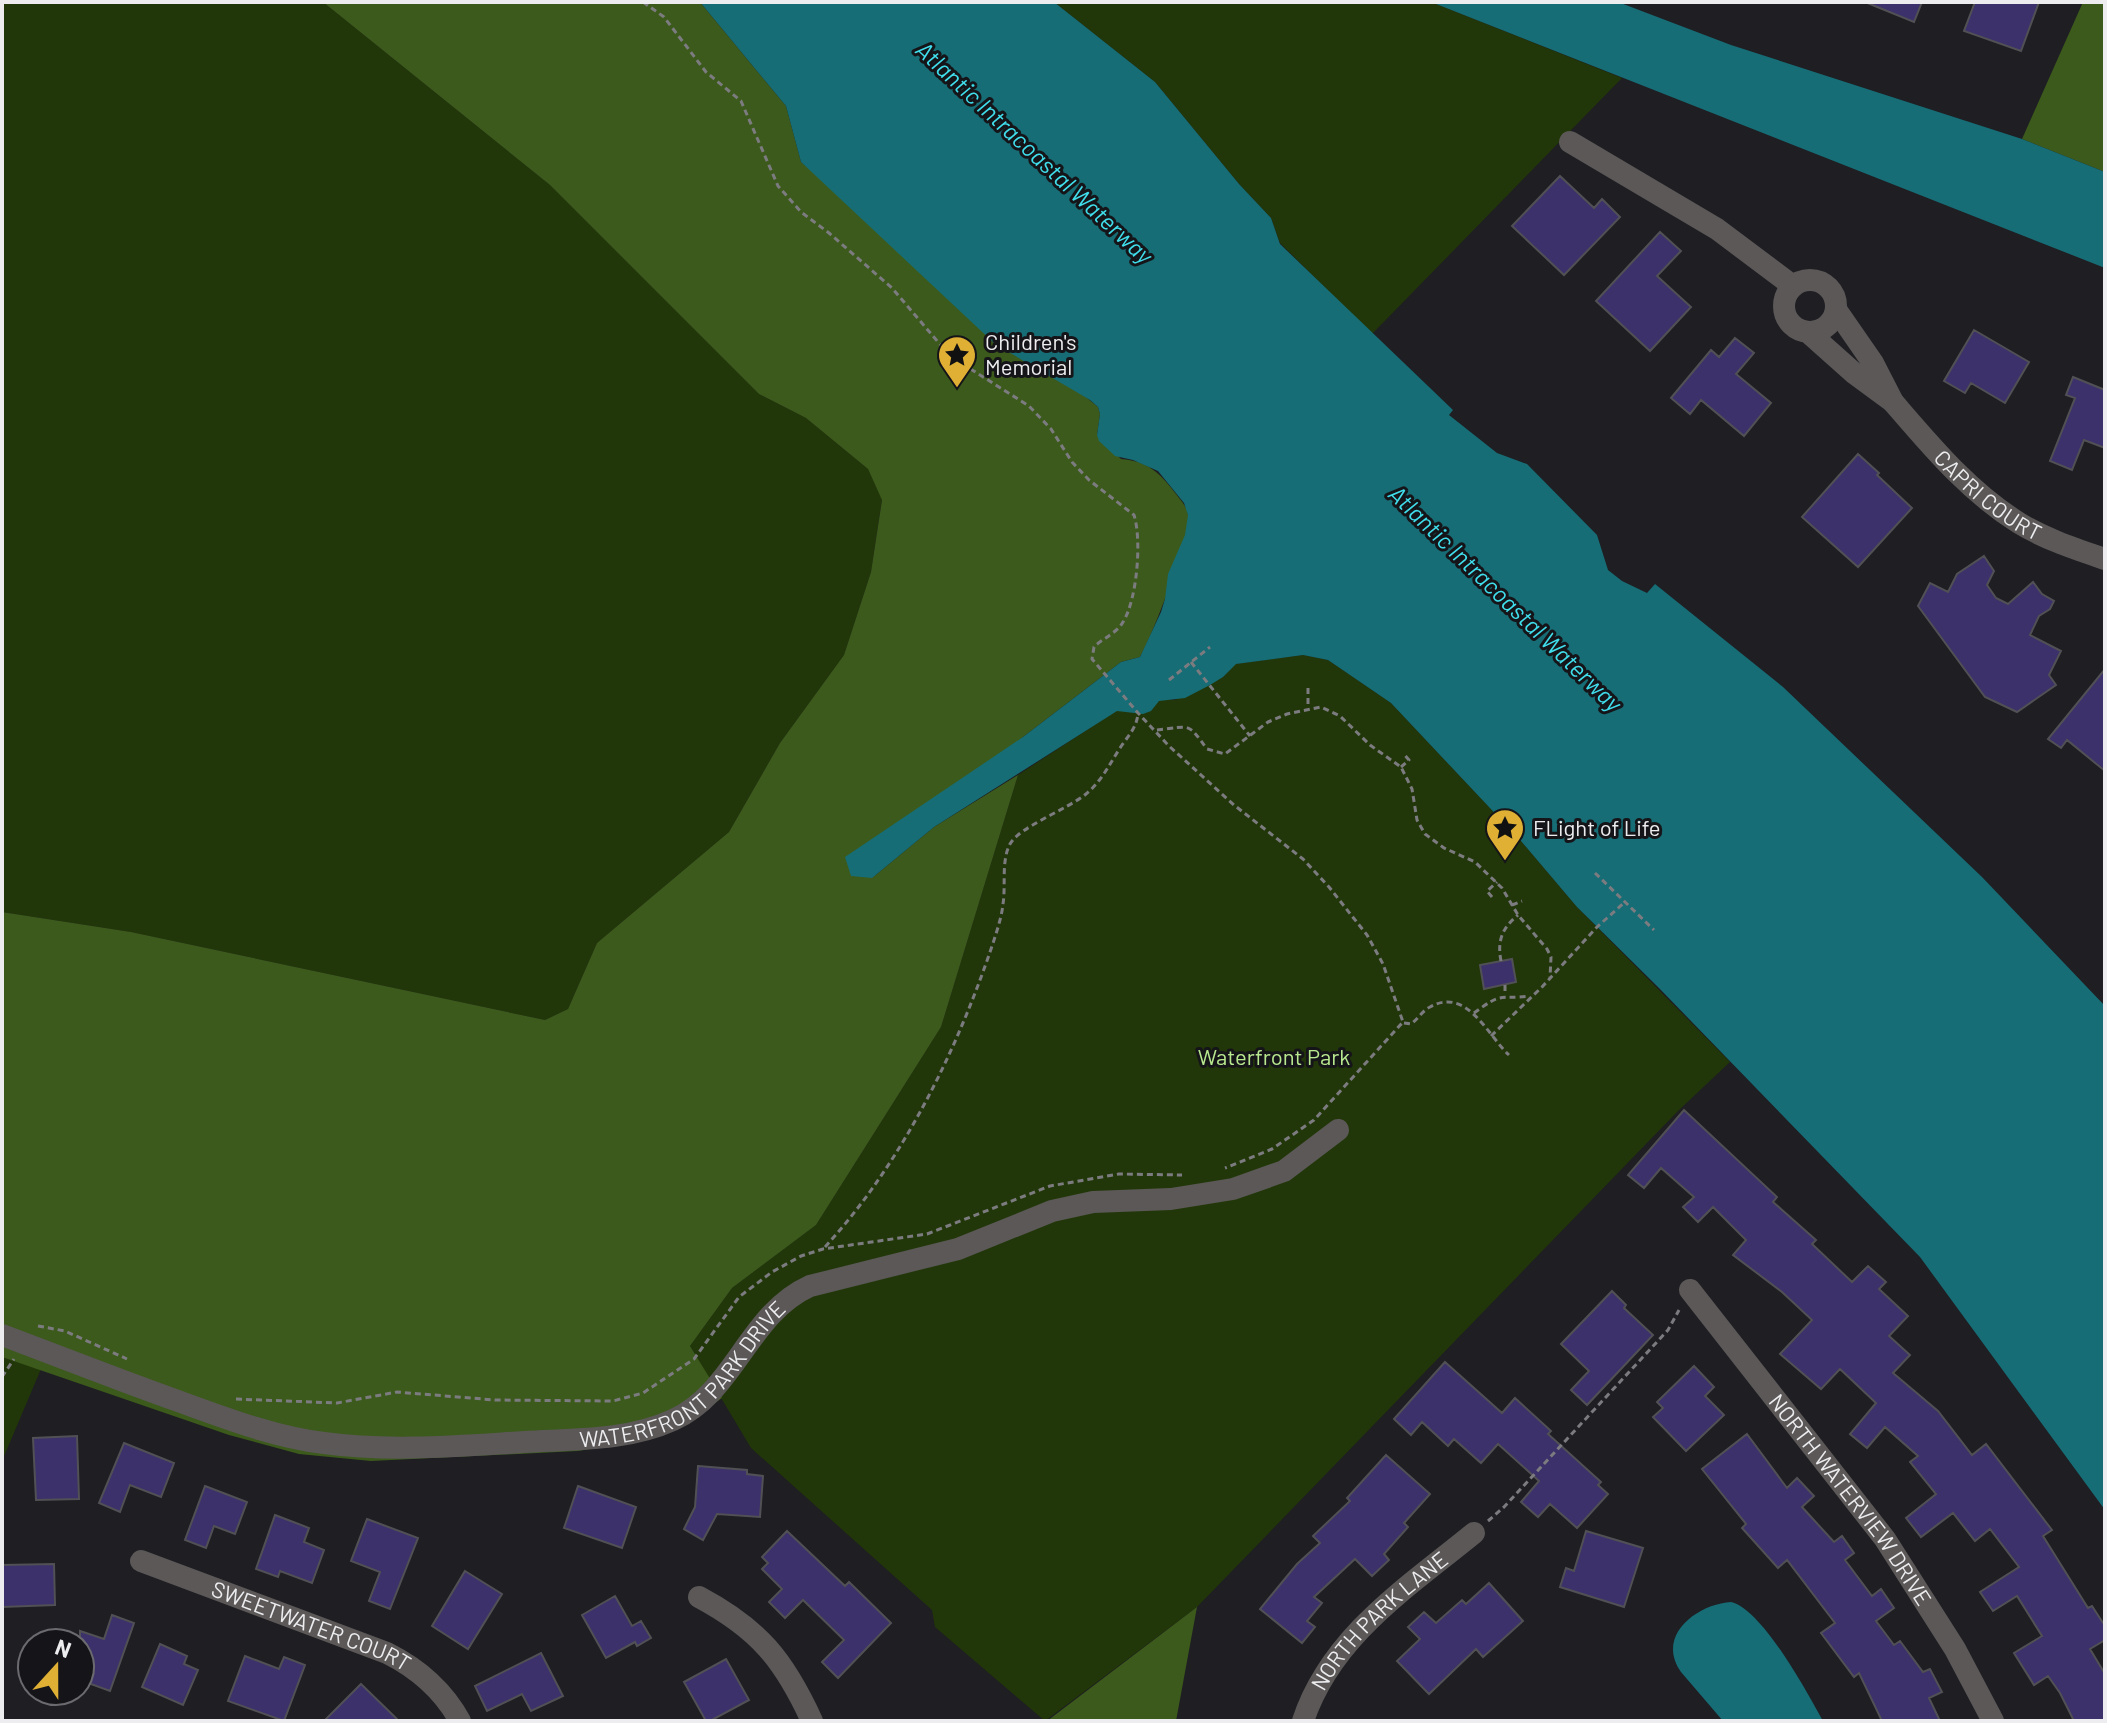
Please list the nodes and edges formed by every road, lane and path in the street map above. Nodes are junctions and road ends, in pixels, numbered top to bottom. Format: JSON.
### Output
{"nodes":[{"id":1,"x":643,"y":2,"type":"edge"},
{"id":2,"x":1570,"y":142,"type":"dead end"},
{"id":3,"x":1793,"y":286,"type":"junction"},
{"id":4,"x":1837,"y":311,"type":"junction"},
{"id":5,"x":1809,"y":333,"type":"junction"},
{"id":6,"x":1893,"y":402,"type":"junction"},
{"id":7,"x":2105,"y":559,"type":"edge"},
{"id":8,"x":1210,"y":647,"type":"dead end"},
{"id":9,"x":1191,"y":662,"type":"junction"},
{"id":10,"x":1169,"y":680,"type":"dead end"},
{"id":11,"x":1308,"y":688,"type":"dead end"},
{"id":12,"x":1308,"y":708,"type":"junction"},
{"id":13,"x":1138,"y":713,"type":"junction"},
{"id":14,"x":1155,"y":730,"type":"junction"},
{"id":15,"x":1250,"y":736,"type":"junction"},
{"id":16,"x":1403,"y":753,"type":"dead end"},
{"id":17,"x":1401,"y":767,"type":"junction"},
{"id":18,"x":1436,"y":831,"type":"dead end"},
{"id":19,"x":1429,"y":837,"type":"junction"},
{"id":20,"x":1595,"y":873,"type":"dead end"},
{"id":21,"x":1497,"y":882,"type":"junction"},
{"id":22,"x":1492,"y":897,"type":"dead end"},
{"id":23,"x":1522,"y":901,"type":"dead end"},
{"id":24,"x":1625,"y":902,"type":"junction"},
{"id":25,"x":1512,"y":905,"type":"junction"},
{"id":26,"x":1518,"y":915,"type":"junction"},
{"id":27,"x":1654,"y":930,"type":"dead end"},
{"id":28,"x":1501,"y":961,"type":"dead end"},
{"id":29,"x":1550,"y":978,"type":"junction"},
{"id":30,"x":1505,"y":985,"type":"dead end"},
{"id":31,"x":1505,"y":995,"type":"junction"},
{"id":32,"x":1532,"y":996,"type":"junction"},
{"id":33,"x":1474,"y":1013,"type":"junction"},
{"id":34,"x":1403,"y":1022,"type":"junction"},
{"id":35,"x":1491,"y":1036,"type":"junction"},
{"id":36,"x":1509,"y":1055,"type":"dead end"},
{"id":37,"x":1338,"y":1130,"type":"dead end"},
{"id":38,"x":1220,"y":1170,"type":"dead end"},
{"id":39,"x":1194,"y":1175,"type":"dead end"},
{"id":40,"x":823,"y":1249,"type":"junction"},
{"id":41,"x":1690,"y":1290,"type":"joint"},
{"id":42,"x":12,"y":1339,"type":"edge"},
{"id":43,"x":129,"y":1360,"type":"dead end"},
{"id":44,"x":2,"y":1377,"type":"edge"},
{"id":45,"x":235,"y":1399,"type":"dead end"},
{"id":46,"x":1474,"y":1533,"type":"joint"},
{"id":47,"x":141,"y":1561,"type":"dead end"},
{"id":48,"x":699,"y":1597,"type":"dead end"},
{"id":49,"x":460,"y":1721,"type":"edge"},
{"id":50,"x":812,"y":1721,"type":"edge"},
{"id":51,"x":1303,"y":1721,"type":"edge"},
{"id":52,"x":1993,"y":1721,"type":"edge"}],
"edges":[{"from":1,"to":13,"type":"path"},
{"from":2,"to":3,"type":"street"},
{"from":3,"to":4,"type":"street","name":"CAPRI COURT"},
{"from":3,"to":5,"type":"street","name":"CAPRI COURT"},
{"from":4,"to":5,"type":"street"},
{"from":4,"to":6,"type":"street","name":"CAPRI COURT"},
{"from":5,"to":6,"type":"street","name":"CAPRI COURT"},
{"from":6,"to":7,"type":"street","name":"CAPRI COURT"},
{"from":8,"to":9,"type":"path"},
{"from":9,"to":10,"type":"path"},
{"from":9,"to":15,"type":"path"},
{"from":11,"to":12,"type":"path"},
{"from":12,"to":15,"type":"path"},
{"from":12,"to":17,"type":"path"},
{"from":13,"to":14,"type":"path"},
{"from":13,"to":40,"type":"path"},
{"from":14,"to":15,"type":"path"},
{"from":14,"to":34,"type":"path"},
{"from":16,"to":17,"type":"path"},
{"from":17,"to":19,"type":"path"},
{"from":18,"to":19,"type":"path"},
{"from":19,"to":21,"type":"path"},
{"from":20,"to":24,"type":"path"},
{"from":21,"to":22,"type":"path"},
{"from":21,"to":25,"type":"path"},
{"from":23,"to":25,"type":"path"},
{"from":24,"to":27,"type":"path"},
{"from":24,"to":29,"type":"path"},
{"from":25,"to":26,"type":"path"},
{"from":26,"to":28,"type":"path"},
{"from":26,"to":29,"type":"path"},
{"from":29,"to":32,"type":"path"},
{"from":30,"to":31,"type":"path"},
{"from":31,"to":32,"type":"path"},
{"from":31,"to":33,"type":"path"},
{"from":32,"to":35,"type":"path"},
{"from":33,"to":34,"type":"path"},
{"from":33,"to":35,"type":"path"},
{"from":34,"to":38,"type":"path"},
{"from":35,"to":36,"type":"path"},
{"from":37,"to":42,"type":"street","name":"WATERFRONT PARK DRIVE"},
{"from":39,"to":40,"type":"path"},
{"from":40,"to":45,"type":"path"},
{"from":41,"to":46,"type":"path"},
{"from":41,"to":52,"type":"street","name":"NORTH WATERVIEW DRIVE"},
{"from":42,"to":43,"type":"path"},
{"from":42,"to":44,"type":"path"},
{"from":46,"to":51,"type":"street","name":"NORTH PARK LANE"},
{"from":47,"to":49,"type":"street","name":"SWEETWATER COURT"},
{"from":48,"to":50,"type":"street"}]}
